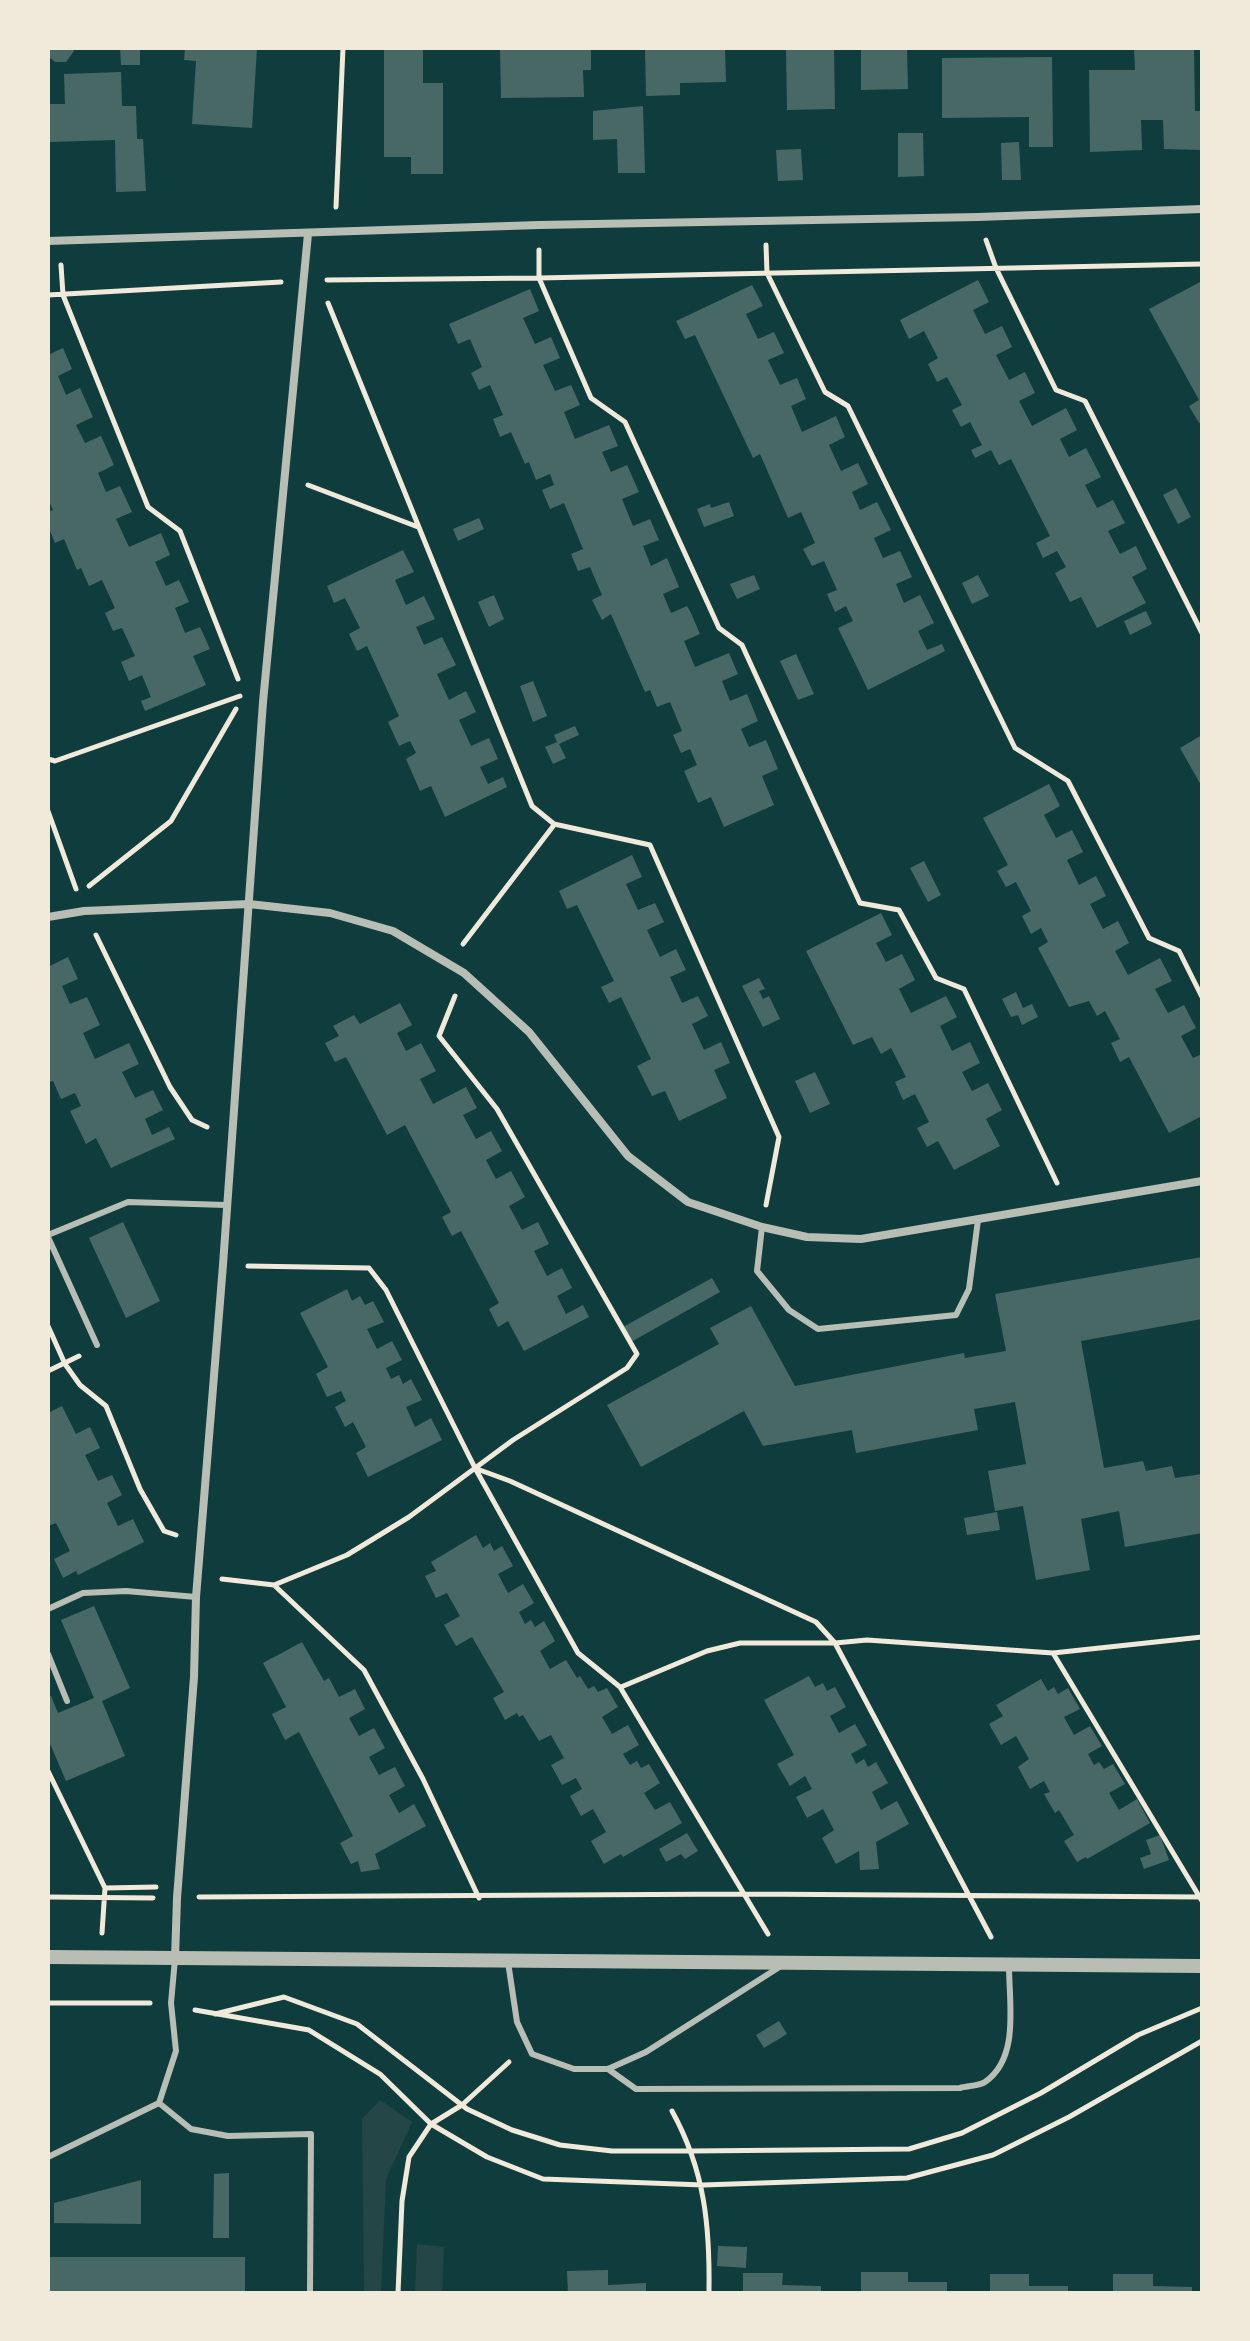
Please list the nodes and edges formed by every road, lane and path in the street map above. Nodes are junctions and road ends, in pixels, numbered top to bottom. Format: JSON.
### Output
{"nodes":[{"id":1,"x":343,"y":48,"type":"edge"},
{"id":2,"x":1202,"y":209,"type":"edge"},
{"id":3,"x":978,"y":217,"type":"junction"},
{"id":4,"x":764,"y":220,"type":"junction"},
{"id":5,"x":539,"y":225,"type":"junction"},
{"id":6,"x":336,"y":233,"type":"junction"},
{"id":7,"x":308,"y":234,"type":"junction"},
{"id":8,"x":48,"y":241,"type":"edge"},
{"id":9,"x":59,"y":241,"type":"junction"},
{"id":10,"x":1202,"y":264,"type":"edge"},
{"id":11,"x":996,"y":268,"type":"junction"},
{"id":12,"x":767,"y":273,"type":"junction"},
{"id":13,"x":539,"y":278,"type":"junction"},
{"id":14,"x":303,"y":280,"type":"junction"},
{"id":15,"x":301,"y":293,"type":"junction"},
{"id":16,"x":48,"y":295,"type":"edge"},
{"id":17,"x":63,"y":295,"type":"junction"},
{"id":18,"x":284,"y":476,"type":"junction"},
{"id":19,"x":419,"y":527,"type":"junction"},
{"id":20,"x":1202,"y":633,"type":"edge"},
{"id":21,"x":244,"y":695,"type":"junction"},
{"id":22,"x":263,"y":702,"type":"junction"},
{"id":23,"x":48,"y":759,"type":"edge"},
{"id":24,"x":48,"y":811,"type":"edge"},
{"id":25,"x":554,"y":824,"type":"junction"},
{"id":26,"x":249,"y":904,"type":"junction"},
{"id":27,"x":84,"y":911,"type":"junction"},
{"id":28,"x":48,"y":917,"type":"edge"},
{"id":29,"x":448,"y":963,"type":"junction"},
{"id":30,"x":464,"y":973,"type":"junction"},
{"id":31,"x":1202,"y":997,"type":"edge"},
{"id":32,"x":231,"y":1137,"type":"junction"},
{"id":33,"x":1202,"y":1181,"type":"edge"},
{"id":34,"x":226,"y":1205,"type":"junction"},
{"id":35,"x":1068,"y":1205,"type":"junction"},
{"id":36,"x":978,"y":1220,"type":"junction"},
{"id":37,"x":762,"y":1227,"type":"junction"},
{"id":38,"x":48,"y":1236,"type":"edge"},
{"id":39,"x":223,"y":1265,"type":"junction"},
{"id":40,"x":48,"y":1326,"type":"edge"},
{"id":41,"x":97,"y":1345,"type":"joint"},
{"id":42,"x":65,"y":1364,"type":"junction"},
{"id":43,"x":48,"y":1371,"type":"edge"},
{"id":44,"x":475,"y":1468,"type":"junction"},
{"id":45,"x":200,"y":1543,"type":"junction"},
{"id":46,"x":198,"y":1576,"type":"junction"},
{"id":47,"x":274,"y":1585,"type":"junction"},
{"id":48,"x":196,"y":1597,"type":"junction"},
{"id":49,"x":48,"y":1609,"type":"edge"},
{"id":50,"x":1202,"y":1637,"type":"edge"},
{"id":51,"x":835,"y":1643,"type":"junction"},
{"id":52,"x":1053,"y":1653,"type":"junction"},
{"id":53,"x":48,"y":1654,"type":"edge"},
{"id":54,"x":620,"y":1687,"type":"junction"},
{"id":55,"x":67,"y":1701,"type":"dead end"},
{"id":56,"x":48,"y":1771,"type":"edge"},
{"id":57,"x":178,"y":1887,"type":"junction"},
{"id":58,"x":105,"y":1888,"type":"junction"},
{"id":59,"x":744,"y":1894,"type":"junction"},
{"id":60,"x":48,"y":1897,"type":"edge"},
{"id":61,"x":970,"y":1897,"type":"junction"},
{"id":62,"x":105,"y":1898,"type":"junction"},
{"id":63,"x":177,"y":1898,"type":"junction"},
{"id":64,"x":479,"y":1898,"type":"junction"},
{"id":65,"x":1201,"y":1898,"type":"edge"},
{"id":66,"x":48,"y":1957,"type":"edge"},
{"id":67,"x":101,"y":1957,"type":"junction"},
{"id":68,"x":175,"y":1959,"type":"junction"},
{"id":69,"x":508,"y":1962,"type":"junction"},
{"id":70,"x":785,"y":1963,"type":"junction"},
{"id":71,"x":1009,"y":1965,"type":"junction"},
{"id":72,"x":1202,"y":1966,"type":"edge"},
{"id":73,"x":48,"y":2003,"type":"edge"},
{"id":74,"x":171,"y":2003,"type":"junction"},
{"id":75,"x":1202,"y":2008,"type":"edge"},
{"id":76,"x":211,"y":2015,"type":"junction"},
{"id":77,"x":1202,"y":2041,"type":"edge"},
{"id":78,"x":528,"y":2045,"type":"junction"},
{"id":79,"x":608,"y":2069,"type":"junction"},
{"id":80,"x":660,"y":2089,"type":"junction"},
{"id":81,"x":159,"y":2103,"type":"junction"},
{"id":82,"x":462,"y":2105,"type":"junction"},
{"id":83,"x":431,"y":2124,"type":"junction"},
{"id":84,"x":692,"y":2151,"type":"junction"},
{"id":85,"x":48,"y":2157,"type":"edge"},
{"id":86,"x":703,"y":2185,"type":"junction"},
{"id":87,"x":310,"y":2293,"type":"edge"},
{"id":88,"x":398,"y":2293,"type":"edge"},
{"id":89,"x":709,"y":2293,"type":"edge"}],
"edges":[{"from":1,"to":6,"type":"path"},
{"from":2,"to":3,"type":"street"},
{"from":3,"to":4,"type":"street"},
{"from":3,"to":11,"type":"path"},
{"from":4,"to":5,"type":"street"},
{"from":4,"to":12,"type":"path"},
{"from":5,"to":6,"type":"street"},
{"from":5,"to":13,"type":"path"},
{"from":6,"to":7,"type":"street"},
{"from":7,"to":9,"type":"street"},
{"from":7,"to":14,"type":"street"},
{"from":8,"to":9,"type":"street"},
{"from":9,"to":17,"type":"path"},
{"from":10,"to":11,"type":"path"},
{"from":11,"to":12,"type":"path"},
{"from":11,"to":20,"type":"path"},
{"from":12,"to":13,"type":"path"},
{"from":12,"to":31,"type":"path"},
{"from":13,"to":14,"type":"path"},
{"from":13,"to":35,"type":"path"},
{"from":14,"to":15,"type":"street"},
{"from":14,"to":17,"type":"path"},
{"from":15,"to":18,"type":"street"},
{"from":15,"to":19,"type":"path"},
{"from":16,"to":17,"type":"path"},
{"from":17,"to":21,"type":"path"},
{"from":18,"to":19,"type":"path"},
{"from":18,"to":22,"type":"street"},
{"from":19,"to":25,"type":"path"},
{"from":21,"to":22,"type":"path"},
{"from":21,"to":23,"type":"path"},
{"from":21,"to":24,"type":"path"},
{"from":22,"to":26,"type":"street"},
{"from":25,"to":29,"type":"path"},
{"from":25,"to":37,"type":"path"},
{"from":26,"to":27,"type":"street"},
{"from":26,"to":29,"type":"street"},
{"from":26,"to":32,"type":"street"},
{"from":27,"to":28,"type":"street"},
{"from":27,"to":32,"type":"path"},
{"from":29,"to":30,"type":"street"},
{"from":30,"to":37,"type":"street"},
{"from":30,"to":44,"type":"path"},
{"from":32,"to":34,"type":"street"},
{"from":33,"to":35,"type":"street"},
{"from":34,"to":38,"type":"lane"},
{"from":34,"to":39,"type":"street"},
{"from":35,"to":36,"type":"street"},
{"from":36,"to":37,"type":"street"},
{"from":36,"to":37,"type":"lane"},
{"from":38,"to":41,"type":"lane"},
{"from":39,"to":44,"type":"path"},
{"from":39,"to":45,"type":"street"},
{"from":40,"to":42,"type":"path"},
{"from":41,"to":42,"type":"path"},
{"from":42,"to":43,"type":"path"},
{"from":42,"to":45,"type":"path"},
{"from":44,"to":47,"type":"path"},
{"from":44,"to":51,"type":"path"},
{"from":44,"to":54,"type":"path"},
{"from":45,"to":46,"type":"street"},
{"from":46,"to":47,"type":"path"},
{"from":46,"to":48,"type":"street"},
{"from":47,"to":64,"type":"path"},
{"from":48,"to":49,"type":"lane"},
{"from":48,"to":57,"type":"street"},
{"from":50,"to":52,"type":"path"},
{"from":51,"to":52,"type":"path"},
{"from":51,"to":54,"type":"path"},
{"from":51,"to":61,"type":"path"},
{"from":52,"to":65,"type":"path"},
{"from":53,"to":55,"type":"lane"},
{"from":54,"to":59,"type":"path"},
{"from":56,"to":58,"type":"path"},
{"from":57,"to":58,"type":"path"},
{"from":57,"to":63,"type":"street"},
{"from":58,"to":62,"type":"path"},
{"from":59,"to":61,"type":"path"},
{"from":59,"to":64,"type":"path"},
{"from":59,"to":70,"type":"path"},
{"from":60,"to":62,"type":"path"},
{"from":61,"to":65,"type":"path"},
{"from":61,"to":71,"type":"path"},
{"from":62,"to":63,"type":"path"},
{"from":62,"to":67,"type":"path"},
{"from":63,"to":64,"type":"path"},
{"from":63,"to":68,"type":"street"},
{"from":66,"to":67,"type":"street"},
{"from":67,"to":68,"type":"street"},
{"from":68,"to":69,"type":"street"},
{"from":68,"to":74,"type":"lane"},
{"from":69,"to":70,"type":"street"},
{"from":69,"to":78,"type":"lane"},
{"from":70,"to":71,"type":"street"},
{"from":70,"to":79,"type":"lane"},
{"from":71,"to":72,"type":"street"},
{"from":71,"to":80,"type":"lane"},
{"from":73,"to":74,"type":"path"},
{"from":74,"to":76,"type":"path"},
{"from":74,"to":81,"type":"lane"},
{"from":75,"to":84,"type":"path"},
{"from":76,"to":82,"type":"path"},
{"from":76,"to":83,"type":"path"},
{"from":77,"to":86,"type":"path"},
{"from":78,"to":79,"type":"lane"},
{"from":78,"to":82,"type":"path"},
{"from":79,"to":80,"type":"lane"},
{"from":80,"to":84,"type":"path"},
{"from":81,"to":85,"type":"lane"},
{"from":81,"to":87,"type":"lane"},
{"from":82,"to":83,"type":"path"},
{"from":82,"to":84,"type":"path"},
{"from":83,"to":86,"type":"path"},
{"from":83,"to":88,"type":"path"},
{"from":84,"to":86,"type":"path"},
{"from":86,"to":89,"type":"path"}]}
